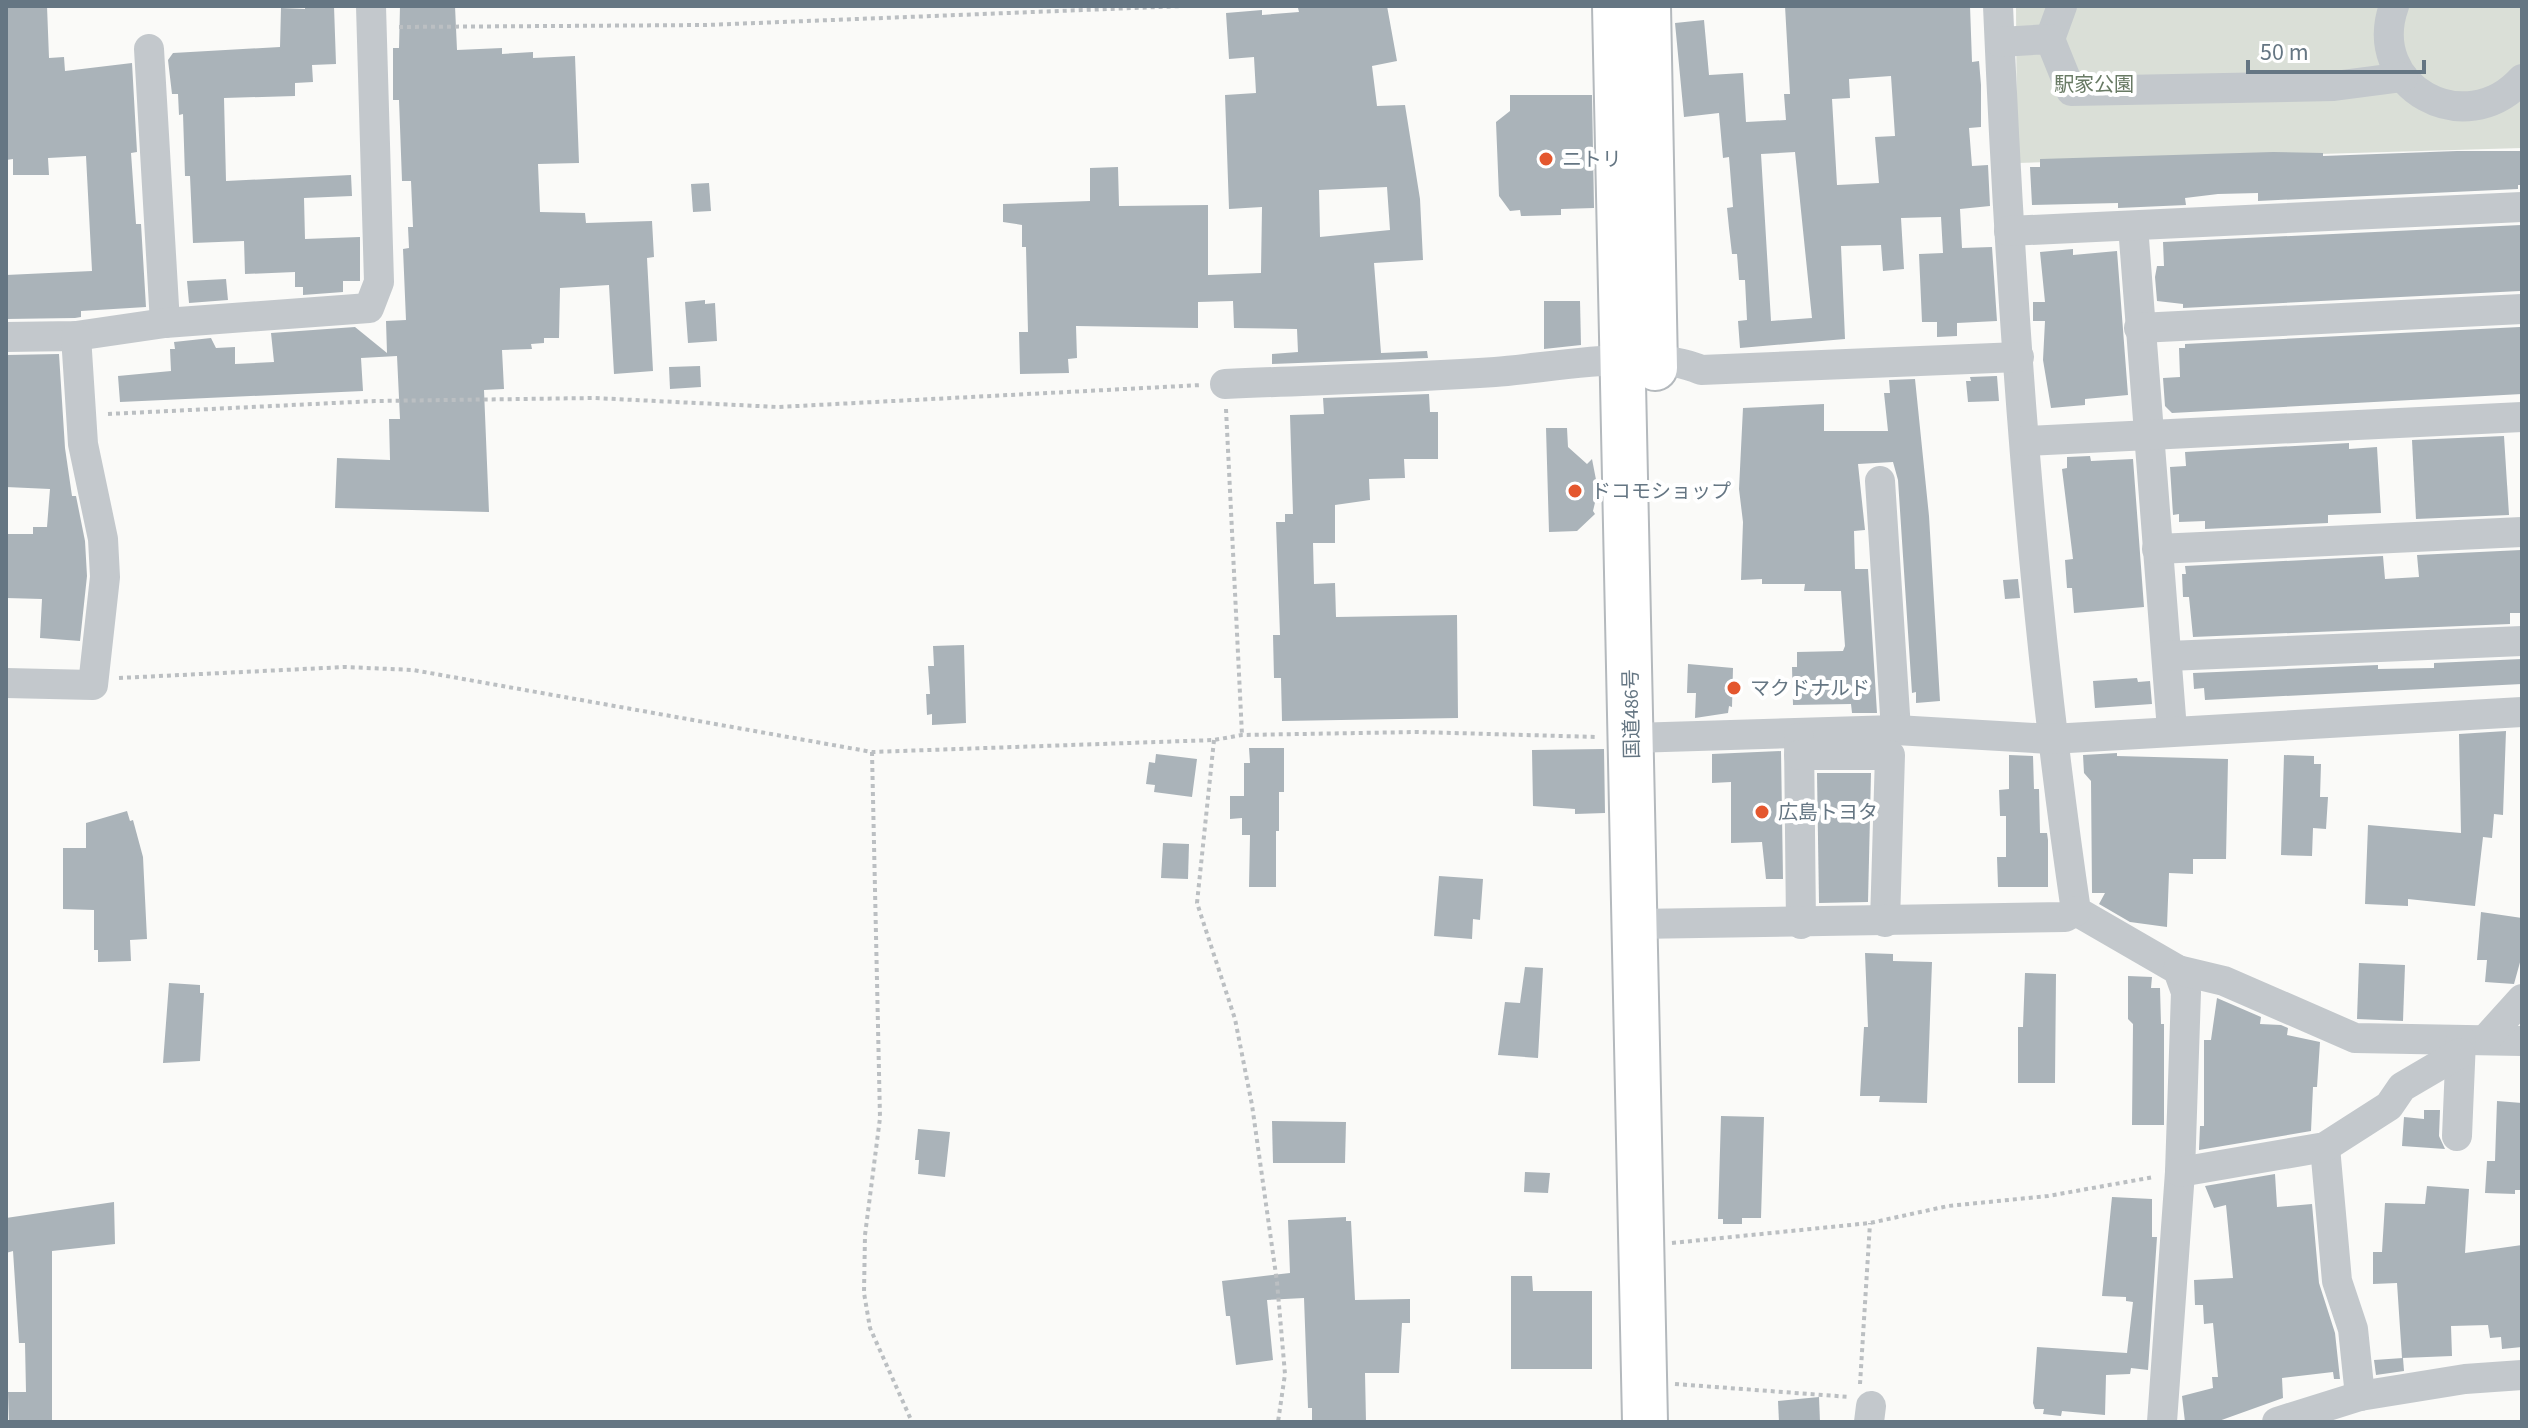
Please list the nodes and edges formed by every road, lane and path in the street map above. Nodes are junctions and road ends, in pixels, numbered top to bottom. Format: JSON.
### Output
{"nodes":[{"id":1,"x":1184,"y":6,"type":"edge"},
{"id":2,"x":1615,"y":6,"type":"edge"},
{"id":3,"x":1648,"y":6,"type":"edge"},
{"id":4,"x":1998,"y":6,"type":"edge"},
{"id":5,"x":2062,"y":6,"type":"edge"},
{"id":6,"x":2394,"y":6,"type":"edge"},
{"id":7,"x":371,"y":17,"type":"edge"},
{"id":8,"x":2050,"y":39,"type":"junction"},
{"id":9,"x":2000,"y":42,"type":"junction"},
{"id":10,"x":149,"y":49,"type":"dead end"},
{"id":11,"x":2403,"y":77,"type":"junction"},
{"id":12,"x":2522,"y":79,"type":"edge"},
{"id":13,"x":2522,"y":207,"type":"edge"},
{"id":14,"x":2133,"y":226,"type":"junction"},
{"id":15,"x":2009,"y":231,"type":"junction"},
{"id":16,"x":2522,"y":309,"type":"edge"},
{"id":17,"x":165,"y":323,"type":"junction"},
{"id":18,"x":2139,"y":328,"type":"junction"},
{"id":19,"x":76,"y":336,"type":"junction"},
{"id":20,"x":6,"y":337,"type":"edge"},
{"id":21,"x":2019,"y":357,"type":"junction"},
{"id":22,"x":1640,"y":361,"type":"junction"},
{"id":23,"x":1225,"y":384,"type":"junction"},
{"id":24,"x":81,"y":415,"type":"junction"},
{"id":25,"x":2522,"y":417,"type":"edge"},
{"id":26,"x":2147,"y":435,"type":"junction"},
{"id":27,"x":2025,"y":441,"type":"junction"},
{"id":28,"x":1880,"y":481,"type":"dead end"},
{"id":29,"x":2522,"y":532,"type":"edge"},
{"id":30,"x":2157,"y":549,"type":"junction"},
{"id":31,"x":2522,"y":641,"type":"edge"},
{"id":32,"x":2168,"y":656,"type":"junction"},
{"id":33,"x":6,"y":683,"type":"edge"},
{"id":34,"x":93,"y":685,"type":"junction"},
{"id":35,"x":2522,"y":712,"type":"edge"},
{"id":36,"x":1896,"y":730,"type":"junction"},
{"id":37,"x":2172,"y":730,"type":"junction"},
{"id":38,"x":1242,"y":735,"type":"junction"},
{"id":39,"x":1646,"y":737,"type":"junction"},
{"id":40,"x":2051,"y":739,"type":"junction"},
{"id":41,"x":1214,"y":740,"type":"junction"},
{"id":42,"x":1799,"y":744,"type":"junction"},
{"id":43,"x":872,"y":752,"type":"junction"},
{"id":44,"x":2076,"y":911,"type":"junction"},
{"id":45,"x":1885,"y":922,"type":"junction"},
{"id":46,"x":1650,"y":924,"type":"junction"},
{"id":47,"x":1801,"y":924,"type":"junction"},
{"id":48,"x":2178,"y":970,"type":"junction"},
{"id":49,"x":2522,"y":999,"type":"edge"},
{"id":50,"x":2522,"y":1041,"type":"edge"},
{"id":51,"x":2469,"y":1044,"type":"junction"},
{"id":52,"x":2457,"y":1136,"type":"dead end"},
{"id":53,"x":2325,"y":1147,"type":"junction"},
{"id":54,"x":2180,"y":1172,"type":"junction"},
{"id":55,"x":1870,"y":1223,"type":"junction"},
{"id":56,"x":1670,"y":1243,"type":"junction"},
{"id":57,"x":2522,"y":1375,"type":"edge"},
{"id":58,"x":2360,"y":1396,"type":"junction"},
{"id":59,"x":1675,"y":1403,"type":"edge"},
{"id":60,"x":1867,"y":1409,"type":"edge"},
{"id":61,"x":912,"y":1422,"type":"edge"},
{"id":62,"x":1278,"y":1422,"type":"edge"},
{"id":63,"x":1645,"y":1422,"type":"edge"},
{"id":64,"x":2162,"y":1422,"type":"edge"},
{"id":65,"x":2277,"y":1422,"type":"edge"}],
"edges":[{"from":1,"to":7,"type":"path"},
{"from":2,"to":22,"type":"highway","name":"国道486号"},
{"from":3,"to":22,"type":"highway","name":"国道486号"},
{"from":4,"to":9,"type":"street"},
{"from":5,"to":8,"type":"street"},
{"from":6,"to":11,"type":"street"},
{"from":7,"to":17,"type":"street"},
{"from":8,"to":9,"type":"street"},
{"from":8,"to":11,"type":"street"},
{"from":9,"to":15,"type":"street"},
{"from":10,"to":17,"type":"street"},
{"from":11,"to":12,"type":"street"},
{"from":13,"to":14,"type":"street"},
{"from":14,"to":15,"type":"street"},
{"from":14,"to":18,"type":"street"},
{"from":15,"to":21,"type":"street"},
{"from":16,"to":18,"type":"street"},
{"from":17,"to":19,"type":"street"},
{"from":18,"to":26,"type":"street"},
{"from":19,"to":20,"type":"street"},
{"from":19,"to":24,"type":"street"},
{"from":21,"to":22,"type":"street"},
{"from":21,"to":27,"type":"street"},
{"from":22,"to":23,"type":"street"},
{"from":22,"to":39,"type":"highway","name":"国道486号"},
{"from":23,"to":24,"type":"path"},
{"from":23,"to":38,"type":"path"},
{"from":24,"to":34,"type":"street"},
{"from":25,"to":26,"type":"street"},
{"from":26,"to":27,"type":"street"},
{"from":26,"to":30,"type":"street"},
{"from":27,"to":40,"type":"street"},
{"from":28,"to":36,"type":"street"},
{"from":29,"to":30,"type":"street"},
{"from":30,"to":32,"type":"street"},
{"from":31,"to":32,"type":"street"},
{"from":32,"to":37,"type":"street"},
{"from":33,"to":34,"type":"street"},
{"from":34,"to":43,"type":"path"},
{"from":35,"to":37,"type":"street"},
{"from":36,"to":40,"type":"street"},
{"from":36,"to":42,"type":"street"},
{"from":37,"to":40,"type":"street"},
{"from":38,"to":39,"type":"path"},
{"from":38,"to":41,"type":"path"},
{"from":39,"to":42,"type":"street"},
{"from":39,"to":46,"type":"highway","name":"国道486号"},
{"from":40,"to":44,"type":"street"},
{"from":41,"to":43,"type":"path"},
{"from":41,"to":62,"type":"path"},
{"from":42,"to":45,"type":"street"},
{"from":42,"to":47,"type":"street"},
{"from":43,"to":61,"type":"path"},
{"from":44,"to":45,"type":"street"},
{"from":44,"to":48,"type":"street"},
{"from":45,"to":47,"type":"street"},
{"from":46,"to":47,"type":"street"},
{"from":46,"to":56,"type":"highway","name":"国道486号"},
{"from":46,"to":63,"type":"highway","name":"国道486号"},
{"from":48,"to":51,"type":"street"},
{"from":48,"to":54,"type":"street"},
{"from":49,"to":51,"type":"street"},
{"from":50,"to":51,"type":"street"},
{"from":51,"to":52,"type":"street"},
{"from":51,"to":53,"type":"street"},
{"from":53,"to":54,"type":"street"},
{"from":53,"to":58,"type":"street"},
{"from":54,"to":55,"type":"path"},
{"from":54,"to":64,"type":"street"},
{"from":55,"to":56,"type":"path"},
{"from":55,"to":60,"type":"path"},
{"from":56,"to":59,"type":"highway","name":"国道486号"},
{"from":57,"to":58,"type":"street"},
{"from":58,"to":65,"type":"street"},
{"from":59,"to":60,"type":"path"}]}
